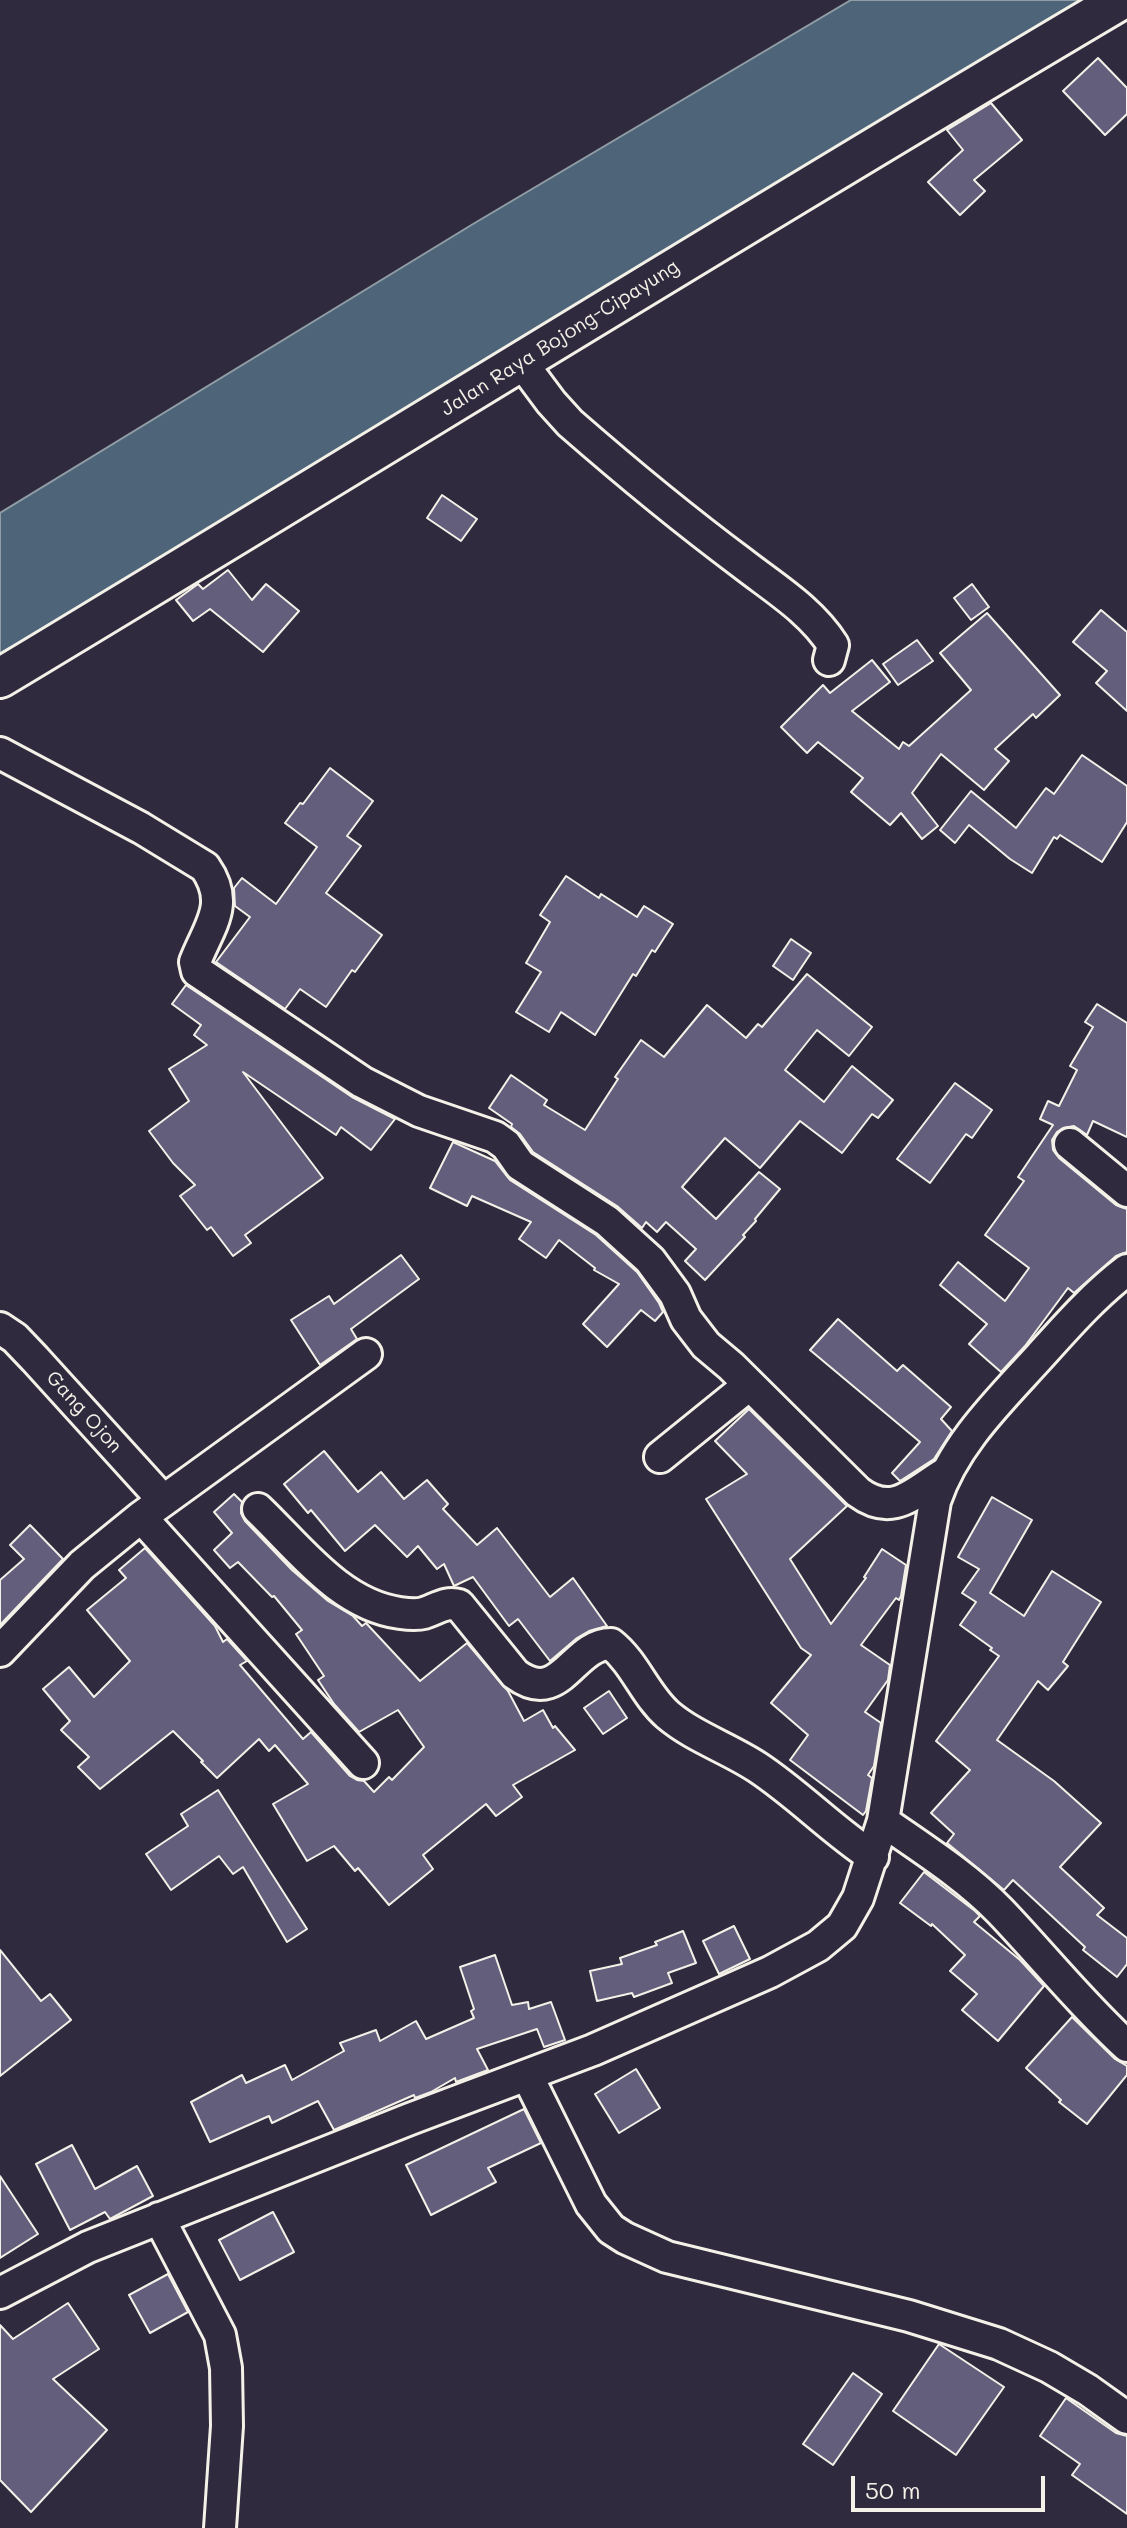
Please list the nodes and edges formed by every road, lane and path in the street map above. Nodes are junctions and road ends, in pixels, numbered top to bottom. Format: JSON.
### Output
{"nodes":[{"id":1,"x":1121,"y":0,"type":"edge"},
{"id":2,"x":522,"y":363,"type":"junction"},
{"id":3,"x":829,"y":660,"type":"dead end"},
{"id":4,"x":0,"y":678,"type":"edge"},
{"id":5,"x":0,"y":753,"type":"edge"},
{"id":6,"x":1070,"y":1144,"type":"dead end"},
{"id":7,"x":1127,"y":1191,"type":"edge"},
{"id":8,"x":1127,"y":1270,"type":"edge"},
{"id":9,"x":0,"y":1328,"type":"edge"},
{"id":10,"x":366,"y":1354,"type":"dead end"},
{"id":11,"x":749,"y":1385,"type":"junction"},
{"id":12,"x":660,"y":1457,"type":"dead end"},
{"id":13,"x":944,"y":1474,"type":"junction"},
{"id":14,"x":152,"y":1508,"type":"junction"},
{"id":15,"x":258,"y":1509,"type":"dead end"},
{"id":16,"x":0,"y":1651,"type":"edge"},
{"id":17,"x":363,"y":1763,"type":"dead end"},
{"id":18,"x":883,"y":1821,"type":"junction"},
{"id":19,"x":873,"y":1857,"type":"junction"},
{"id":20,"x":1127,"y":2046,"type":"edge"},
{"id":21,"x":527,"y":2075,"type":"junction"},
{"id":22,"x":159,"y":2218,"type":"junction"},
{"id":23,"x":0,"y":2293,"type":"edge"},
{"id":24,"x":1127,"y":2418,"type":"edge"},
{"id":25,"x":220,"y":2528,"type":"edge"}],
"edges":[{"from":1,"to":2,"type":"street","name":"Jalan Raya Bojong-Cipayung"},
{"from":2,"to":3,"type":"street"},
{"from":2,"to":4,"type":"street","name":"Jalan Raya Bojong-Cipayung"},
{"from":5,"to":11,"type":"street"},
{"from":6,"to":7,"type":"street"},
{"from":8,"to":13,"type":"street"},
{"from":9,"to":14,"type":"street","name":"Gang Ojon"},
{"from":10,"to":14,"type":"street"},
{"from":11,"to":12,"type":"street"},
{"from":11,"to":13,"type":"street"},
{"from":13,"to":18,"type":"street"},
{"from":14,"to":16,"type":"street"},
{"from":14,"to":17,"type":"street","name":"Gang Ojon"},
{"from":15,"to":19,"type":"street"},
{"from":18,"to":19,"type":"street"},
{"from":18,"to":20,"type":"street"},
{"from":19,"to":21,"type":"street"},
{"from":21,"to":22,"type":"street"},
{"from":21,"to":24,"type":"street"},
{"from":22,"to":23,"type":"street"},
{"from":22,"to":25,"type":"street"}]}
